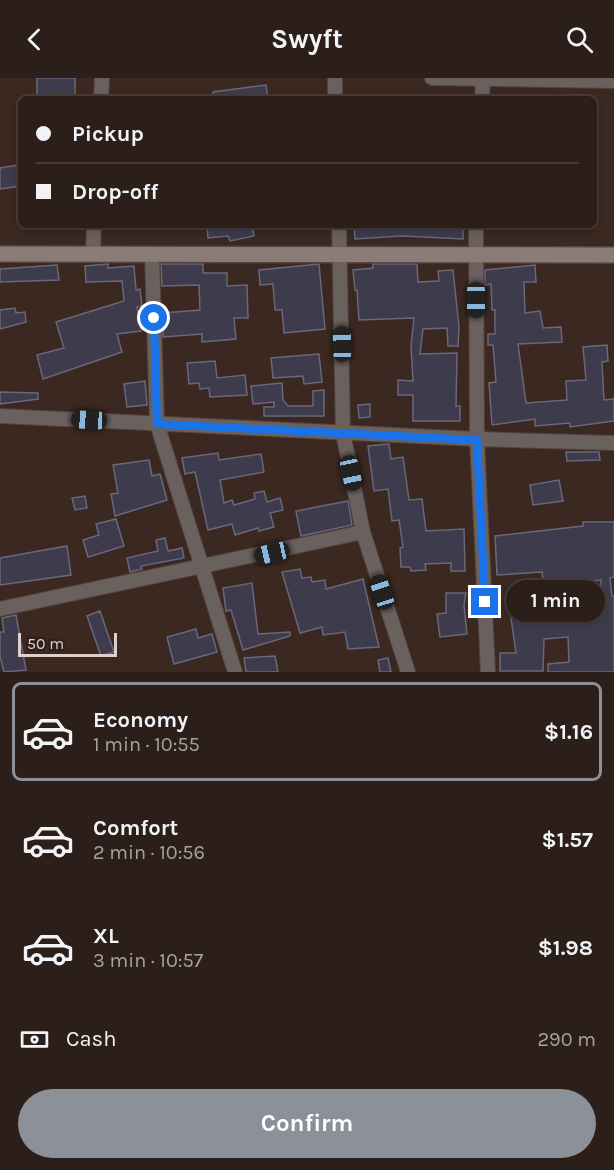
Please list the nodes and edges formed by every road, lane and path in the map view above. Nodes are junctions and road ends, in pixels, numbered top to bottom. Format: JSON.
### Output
{"nodes":[{"id":1,"x":102,"y":78,"type":"edge"},
{"id":2,"x":335,"y":78,"type":"edge"},
{"id":3,"x":432,"y":78,"type":"edge"},
{"id":4,"x":483,"y":78,"type":"edge"},
{"id":5,"x":614,"y":81,"type":"edge"},
{"id":6,"x":100,"y":96,"type":"edge"},
{"id":7,"x":335,"y":96,"type":"edge"},
{"id":8,"x":482,"y":96,"type":"edge"},
{"id":9,"x":94,"y":228,"type":"edge"},
{"id":10,"x":339,"y":228,"type":"edge"},
{"id":11,"x":476,"y":228,"type":"edge"},
{"id":12,"x":93,"y":253,"type":"junction"},
{"id":13,"x":0,"y":254,"type":"edge"},
{"id":14,"x":475,"y":254,"type":"junction"},
{"id":15,"x":152,"y":255,"type":"junction"},
{"id":16,"x":614,"y":255,"type":"edge"},
{"id":17,"x":340,"y":256,"type":"junction"},
{"id":18,"x":0,"y":416,"type":"edge"},
{"id":19,"x":157,"y":424,"type":"junction"},
{"id":20,"x":343,"y":433,"type":"junction"},
{"id":21,"x":477,"y":440,"type":"junction"},
{"id":22,"x":614,"y":443,"type":"edge"},
{"id":23,"x":363,"y":532,"type":"junction"},
{"id":24,"x":203,"y":568,"type":"junction"},
{"id":25,"x":0,"y":609,"type":"edge"},
{"id":26,"x":235,"y":672,"type":"edge"},
{"id":27,"x":408,"y":672,"type":"edge"},
{"id":28,"x":488,"y":672,"type":"edge"}],
"edges":[{"from":1,"to":6,"type":"street"},
{"from":2,"to":7,"type":"street"},
{"from":3,"to":4,"type":"street"},
{"from":4,"to":5,"type":"street"},
{"from":4,"to":8,"type":"street"},
{"from":9,"to":12,"type":"street"},
{"from":10,"to":17,"type":"street"},
{"from":11,"to":14,"type":"street"},
{"from":12,"to":13,"type":"street"},
{"from":12,"to":15,"type":"street"},
{"from":14,"to":16,"type":"street"},
{"from":14,"to":17,"type":"street"},
{"from":14,"to":21,"type":"street"},
{"from":15,"to":17,"type":"street"},
{"from":15,"to":19,"type":"street"},
{"from":17,"to":20,"type":"street"},
{"from":18,"to":19,"type":"street"},
{"from":19,"to":20,"type":"street"},
{"from":19,"to":24,"type":"street"},
{"from":20,"to":21,"type":"street"},
{"from":20,"to":23,"type":"street"},
{"from":21,"to":22,"type":"street"},
{"from":21,"to":28,"type":"street"},
{"from":23,"to":24,"type":"street"},
{"from":23,"to":27,"type":"street"},
{"from":24,"to":25,"type":"street"},
{"from":24,"to":26,"type":"street"}]}
